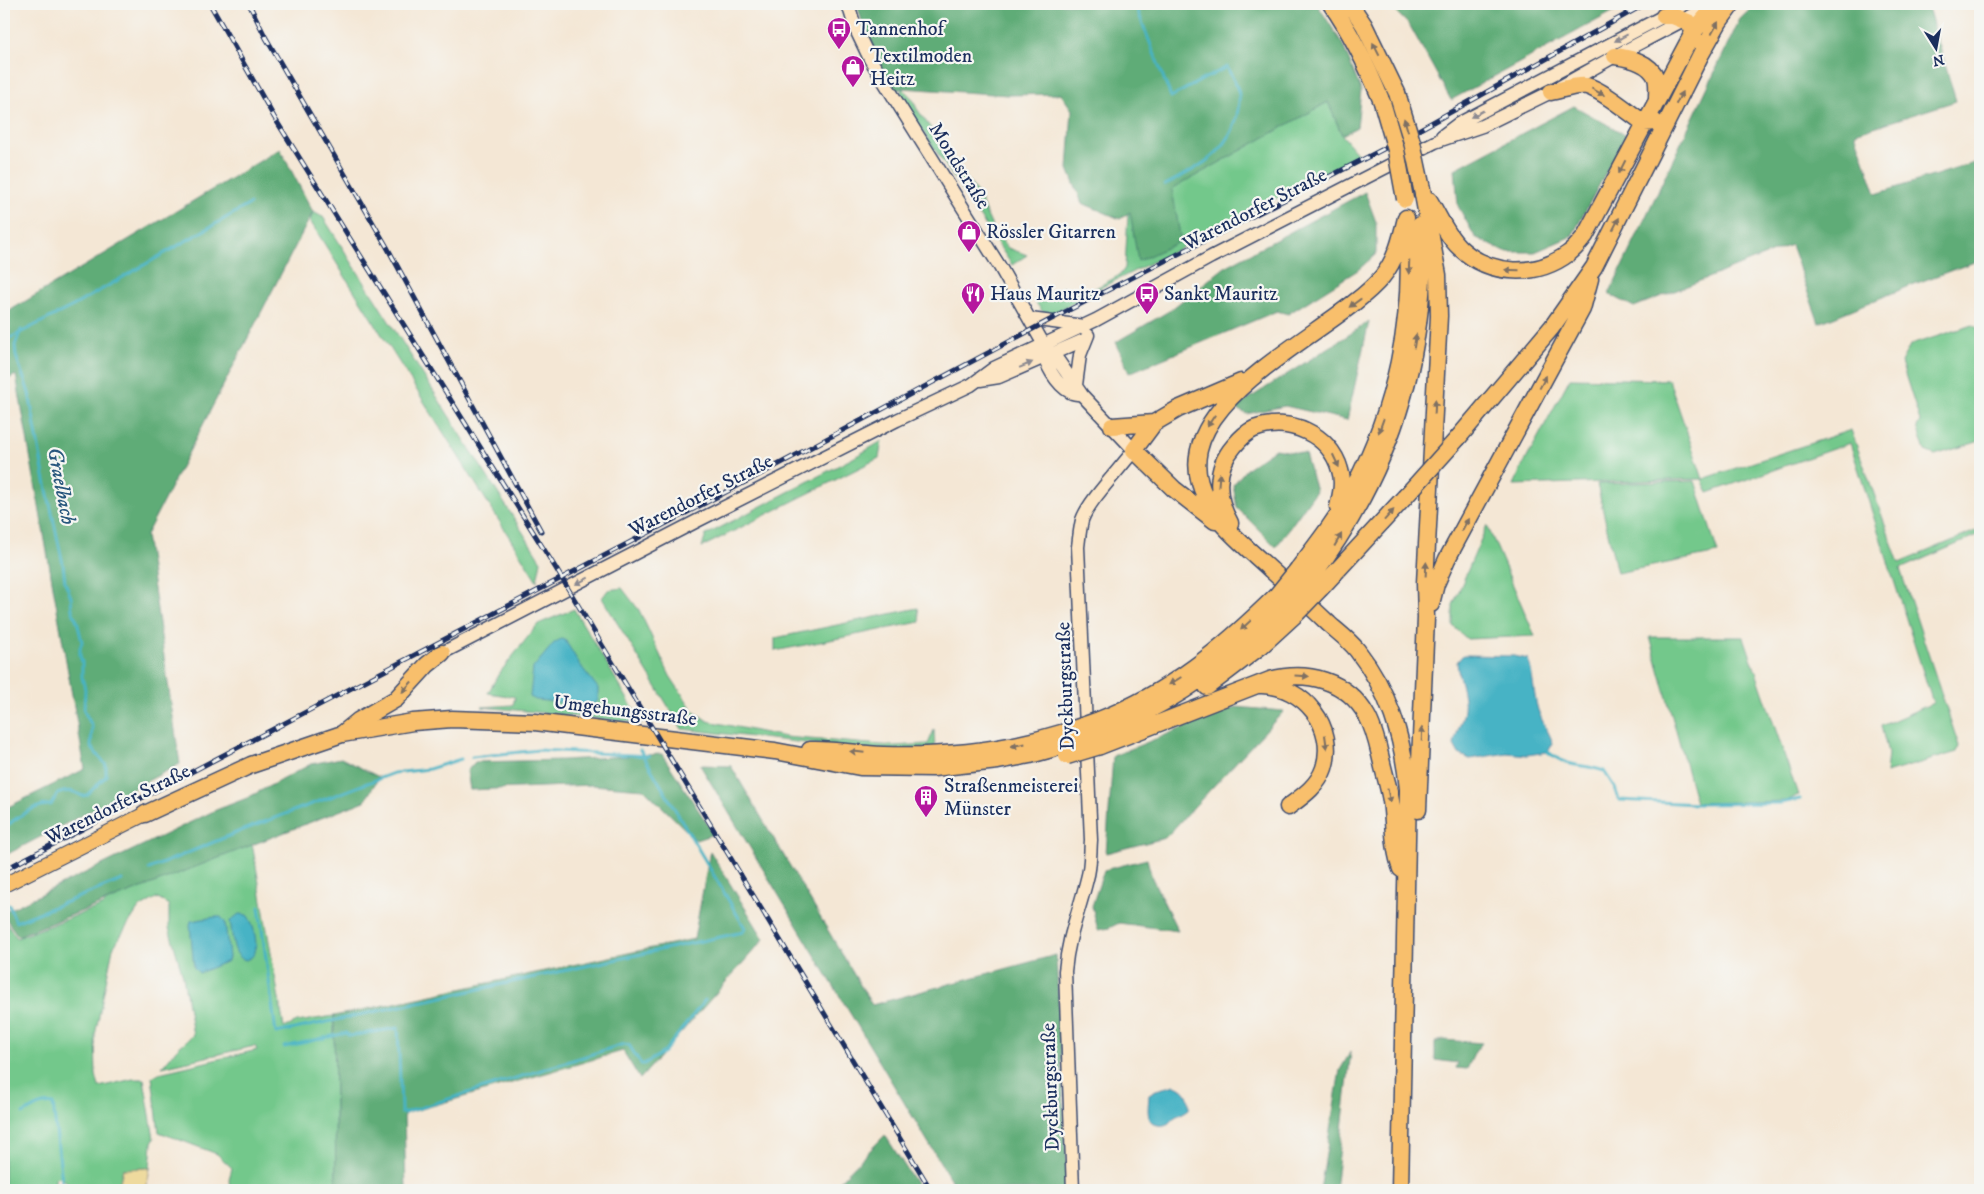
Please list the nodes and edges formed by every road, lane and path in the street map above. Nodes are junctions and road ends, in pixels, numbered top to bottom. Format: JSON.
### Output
{"nodes":[{"id":1,"x":848,"y":4,"type":"edge"},
{"id":2,"x":1331,"y":4,"type":"edge"},
{"id":3,"x":1350,"y":4,"type":"edge"},
{"id":4,"x":1715,"y":4,"type":"edge"},
{"id":5,"x":1732,"y":4,"type":"edge"},
{"id":6,"x":1664,"y":16,"type":"joint"},
{"id":7,"x":1687,"y":19,"type":"edge"},
{"id":8,"x":1701,"y":54,"type":"junction"},
{"id":9,"x":1615,"y":56,"type":"junction"},
{"id":10,"x":1552,"y":92,"type":"junction"},
{"id":11,"x":1657,"y":99,"type":"junction"},
{"id":12,"x":1669,"y":119,"type":"junction"},
{"id":13,"x":1644,"y":124,"type":"junction"},
{"id":14,"x":1434,"y":142,"type":"junction"},
{"id":15,"x":1422,"y":189,"type":"junction"},
{"id":16,"x":1406,"y":218,"type":"junction"},
{"id":17,"x":1594,"y":267,"type":"junction"},
{"id":18,"x":1030,"y":319,"type":"junction"},
{"id":19,"x":1096,"y":320,"type":"junction"},
{"id":20,"x":1084,"y":326,"type":"junction"},
{"id":21,"x":1086,"y":339,"type":"junction"},
{"id":22,"x":1047,"y":352,"type":"junction"},
{"id":23,"x":1257,"y":374,"type":"junction"},
{"id":24,"x":1079,"y":390,"type":"junction"},
{"id":25,"x":1154,"y":423,"type":"junction"},
{"id":26,"x":1112,"y":426,"type":"junction"},
{"id":27,"x":1134,"y":450,"type":"junction"},
{"id":28,"x":1337,"y":514,"type":"junction"},
{"id":29,"x":1240,"y":541,"type":"junction"},
{"id":30,"x":1309,"y":579,"type":"junction"},
{"id":31,"x":1287,"y":604,"type":"junction"},
{"id":32,"x":1426,"y":618,"type":"junction"},
{"id":33,"x":442,"y":653,"type":"joint"},
{"id":34,"x":1255,"y":685,"type":"junction"},
{"id":35,"x":1142,"y":728,"type":"junction"},
{"id":36,"x":1100,"y":733,"type":"junction"},
{"id":37,"x":342,"y":734,"type":"junction"},
{"id":38,"x":1066,"y":744,"type":"junction"},
{"id":39,"x":775,"y":751,"type":"junction"},
{"id":40,"x":1288,"y":807,"type":"dead end"},
{"id":41,"x":145,"y":814,"type":"joint"},
{"id":42,"x":1406,"y":833,"type":"junction"},
{"id":43,"x":1405,"y":882,"type":"junction"},
{"id":44,"x":4,"y":885,"type":"edge"},
{"id":45,"x":1073,"y":1190,"type":"edge"},
{"id":46,"x":1400,"y":1190,"type":"edge"}],
"edges":[{"from":1,"to":18,"type":"main road","name":"Mondstraße"},
{"from":2,"to":16,"type":"highway","bridge":true},
{"from":15,"to":3,"type":"highway","one_way":true,"bridge":true},
{"from":4,"to":7,"type":"highway"},
{"from":8,"to":5,"type":"highway","one_way":true},
{"from":6,"to":7,"type":"highway"},
{"from":6,"to":14,"type":"main road","name":"Warendorfer Straße","one_way":true},
{"from":7,"to":8,"type":"highway"},
{"from":7,"to":9,"type":"main road","name":"Warendorfer Straße"},
{"from":7,"to":11,"type":"highway"},
{"from":12,"to":8,"type":"highway","one_way":true},
{"from":9,"to":10,"type":"main road","name":"Warendorfer Straße"},
{"from":9,"to":11,"type":"highway"},
{"from":10,"to":13,"type":"highway","one_way":true},
{"from":10,"to":14,"type":"main road","name":"Warendorfer Straße"},
{"from":11,"to":13,"type":"highway"},
{"from":12,"to":13,"type":"highway"},
{"from":17,"to":12,"type":"highway","one_way":true},
{"from":13,"to":15,"type":"highway","one_way":true},
{"from":14,"to":19,"type":"main road","name":"Warendorfer Straße"},
{"from":30,"to":15,"type":"highway","one_way":true},
{"from":32,"to":15,"type":"highway","one_way":true},
{"from":16,"to":23,"type":"highway","one_way":true},
{"from":16,"to":28,"type":"highway","one_way":true},
{"from":30,"to":17,"type":"highway","one_way":true,"bridge":true},
{"from":32,"to":17,"type":"highway","one_way":true},
{"from":18,"to":20,"type":"main road"},
{"from":18,"to":22,"type":"main road","name":"Mondstraße"},
{"from":19,"to":20,"type":"main road","name":"Warendorfer Straße"},
{"from":19,"to":21,"type":"main road"},
{"from":20,"to":22,"type":"main road","name":"Warendorfer Straße"},
{"from":21,"to":22,"type":"main road","name":"Warendorfer Straße"},
{"from":21,"to":24,"type":"main road"},
{"from":22,"to":24,"type":"main road"},
{"from":22,"to":33,"type":"main road","name":"Warendorfer Straße","one_way":true},
{"from":23,"to":25,"type":"highway"},
{"from":23,"to":29,"type":"highway","one_way":true},
{"from":24,"to":26,"type":"main road"},
{"from":25,"to":26,"type":"highway"},
{"from":25,"to":27,"type":"highway"},
{"from":26,"to":27,"type":"main road"},
{"from":27,"to":29,"type":"highway"},
{"from":27,"to":45,"type":"main road","name":"Dyckburgstraße"},
{"from":29,"to":28,"type":"highway","one_way":true},
{"from":28,"to":30,"type":"highway"},
{"from":29,"to":42,"type":"highway"},
{"from":30,"to":31,"type":"highway","bridge":true},
{"from":30,"to":31,"type":"highway","bridge":true},
{"from":31,"to":35,"type":"highway"},
{"from":31,"to":36,"type":"highway"},
{"from":42,"to":32,"type":"highway","one_way":true},
{"from":33,"to":37,"type":"highway","one_way":true},
{"from":34,"to":35,"type":"highway"},
{"from":34,"to":40,"type":"highway","one_way":true},
{"from":34,"to":43,"type":"highway","one_way":true},
{"from":35,"to":36,"type":"highway"},
{"from":36,"to":38,"type":"highway","bridge":true},
{"from":36,"to":38,"type":"highway","bridge":true},
{"from":37,"to":39,"type":"highway","name":"Umgehungsstraße"},
{"from":37,"to":41,"type":"highway","name":"Warendorfer Straße"},
{"from":38,"to":39,"type":"highway","name":"Umgehungsstraße","one_way":true},
{"from":38,"to":39,"type":"highway","name":"Umgehungsstraße"},
{"from":41,"to":44,"type":"main road","name":"Warendorfer Straße"},
{"from":42,"to":43,"type":"highway"},
{"from":43,"to":46,"type":"highway"}]}
